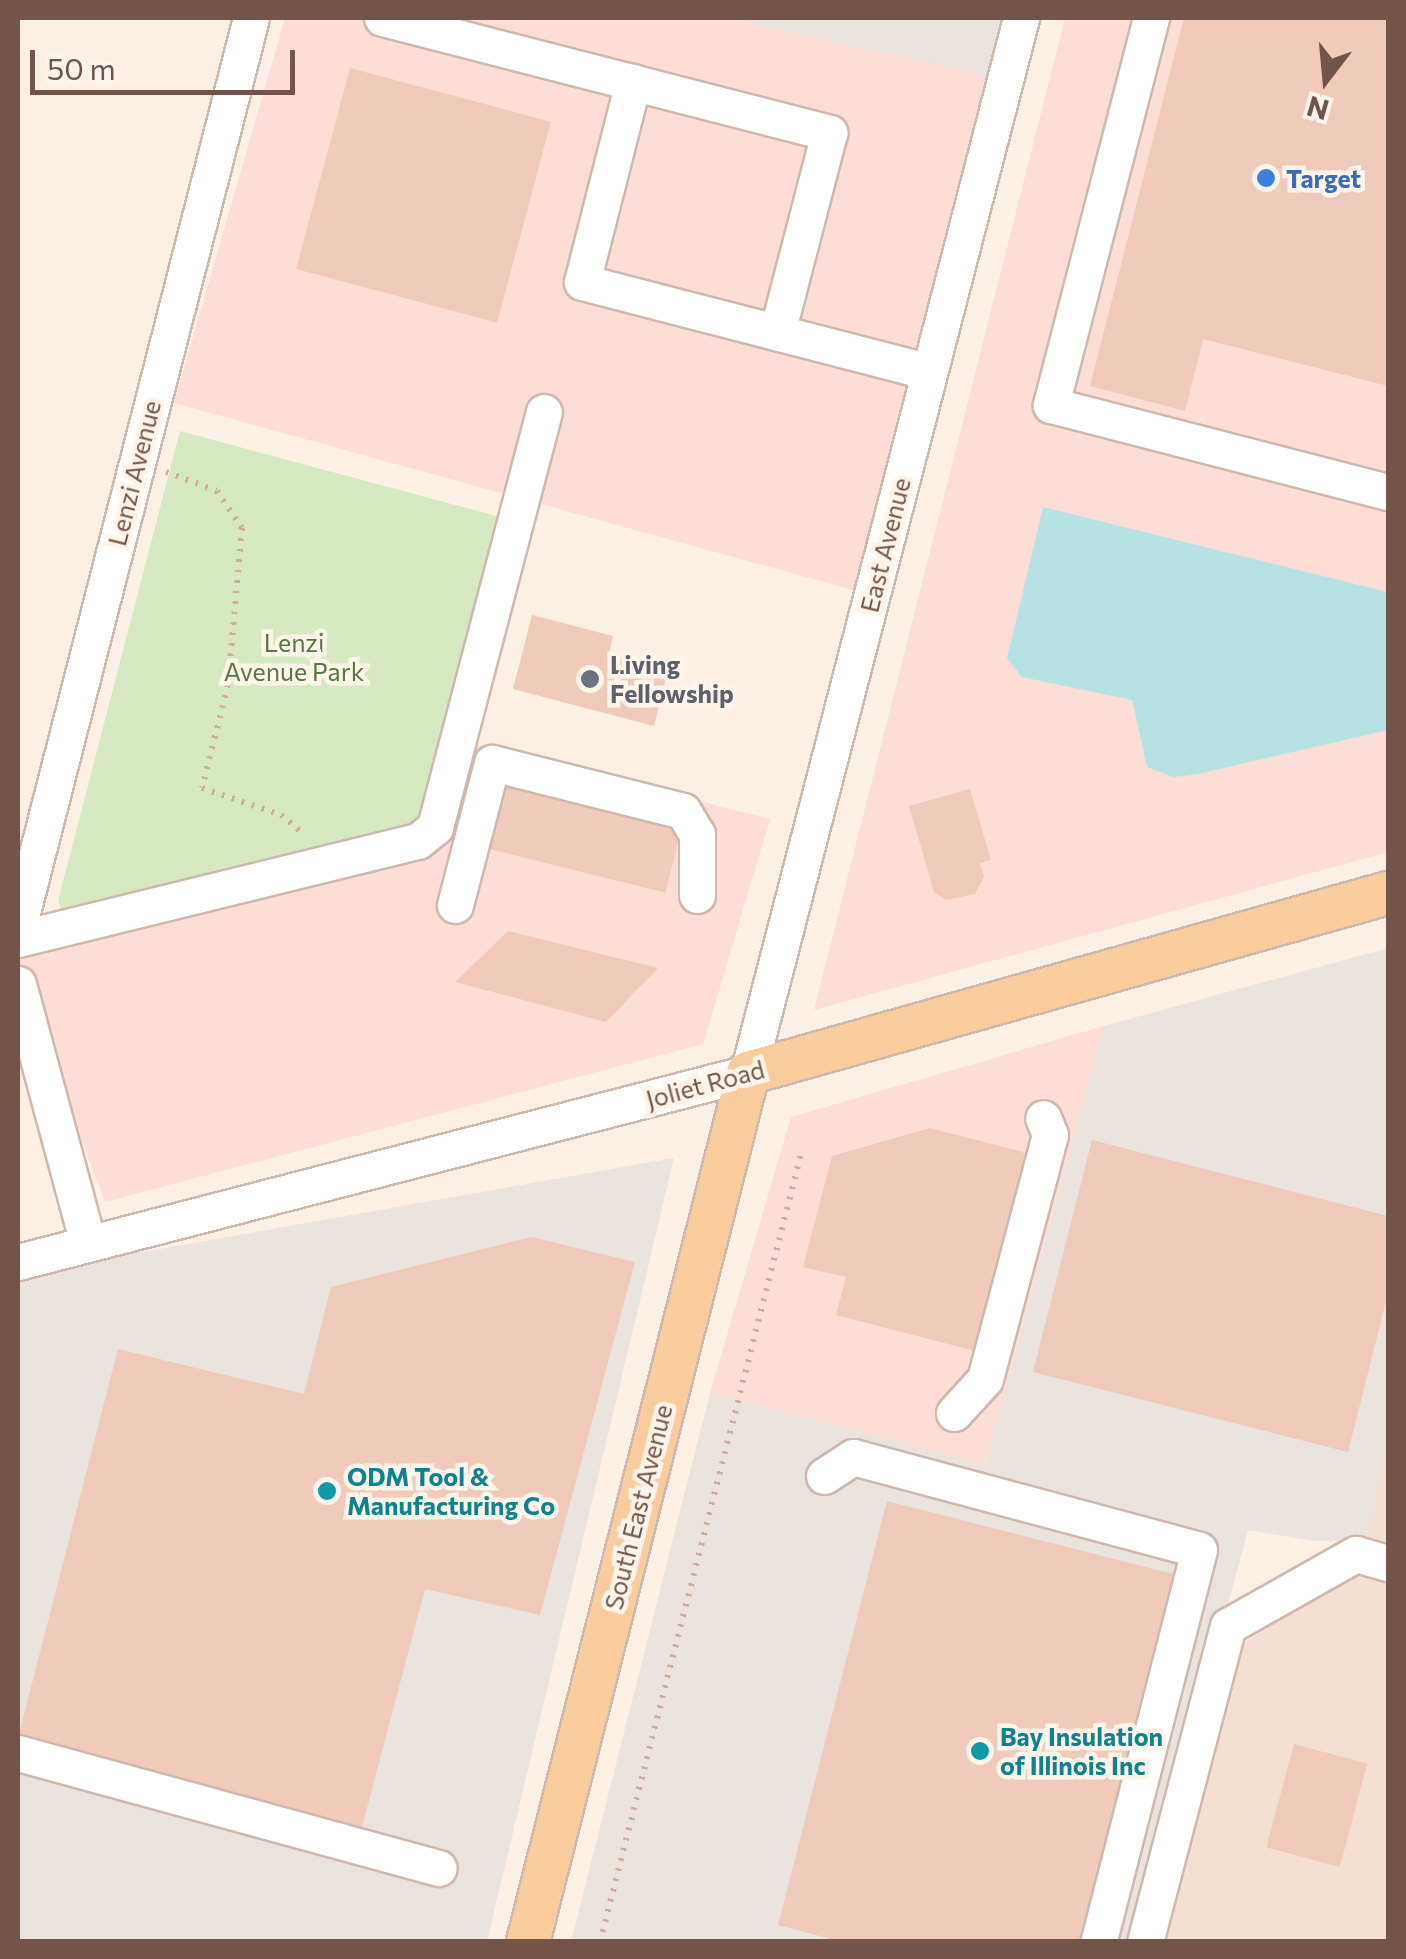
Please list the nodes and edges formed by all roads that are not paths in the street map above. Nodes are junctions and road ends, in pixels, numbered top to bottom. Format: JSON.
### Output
{"nodes":[{"id":1,"x":251,"y":18,"type":"edge"},
{"id":2,"x":382,"y":18,"type":"edge"},
{"id":3,"x":1021,"y":18,"type":"edge"},
{"id":4,"x":1151,"y":18,"type":"edge"},
{"id":5,"x":633,"y":82,"type":"junction"},
{"id":6,"x":778,"y":332,"type":"junction"},
{"id":7,"x":929,"y":372,"type":"junction"},
{"id":8,"x":544,"y":412,"type":"dead end"},
{"id":9,"x":1388,"y":492,"type":"edge"},
{"id":10,"x":1388,"y":892,"type":"edge"},
{"id":11,"x":697,"y":895,"type":"dead end"},
{"id":12,"x":455,"y":905,"type":"dead end"},
{"id":13,"x":18,"y":928,"type":"edge"},
{"id":14,"x":18,"y":939,"type":"edge"},
{"id":15,"x":18,"y":984,"type":"edge"},
{"id":16,"x":748,"y":1073,"type":"junction"},
{"id":17,"x":1042,"y":1118,"type":"dead end"},
{"id":18,"x":88,"y":1243,"type":"junction"},
{"id":19,"x":18,"y":1262,"type":"edge"},
{"id":20,"x":954,"y":1413,"type":"dead end"},
{"id":21,"x":824,"y":1476,"type":"dead end"},
{"id":22,"x":1388,"y":1562,"type":"edge"},
{"id":23,"x":18,"y":1754,"type":"edge"},
{"id":24,"x":440,"y":1868,"type":"dead end"},
{"id":25,"x":528,"y":1942,"type":"edge"},
{"id":26,"x":1098,"y":1942,"type":"edge"},
{"id":27,"x":1145,"y":1942,"type":"edge"}],
"edges":[{"from":1,"to":13,"type":"street","name":"Lenzi Avenue"},
{"from":2,"to":5,"type":"street"},
{"from":3,"to":7,"type":"street","name":"East Avenue"},
{"from":4,"to":9,"type":"street"},
{"from":5,"to":6,"type":"street"},
{"from":5,"to":6,"type":"street"},
{"from":6,"to":7,"type":"street"},
{"from":7,"to":16,"type":"street","name":"East Avenue"},
{"from":8,"to":14,"type":"street"},
{"from":10,"to":16,"type":"main road","name":"Joliet Road"},
{"from":11,"to":12,"type":"street"},
{"from":15,"to":18,"type":"street"},
{"from":16,"to":18,"type":"street","name":"Joliet Road"},
{"from":16,"to":25,"type":"main road","name":"South East Avenue"},
{"from":17,"to":20,"type":"street"},
{"from":18,"to":19,"type":"street","name":"Joliet Road"},
{"from":21,"to":26,"type":"street"},
{"from":22,"to":27,"type":"street"},
{"from":23,"to":24,"type":"street"}]}
